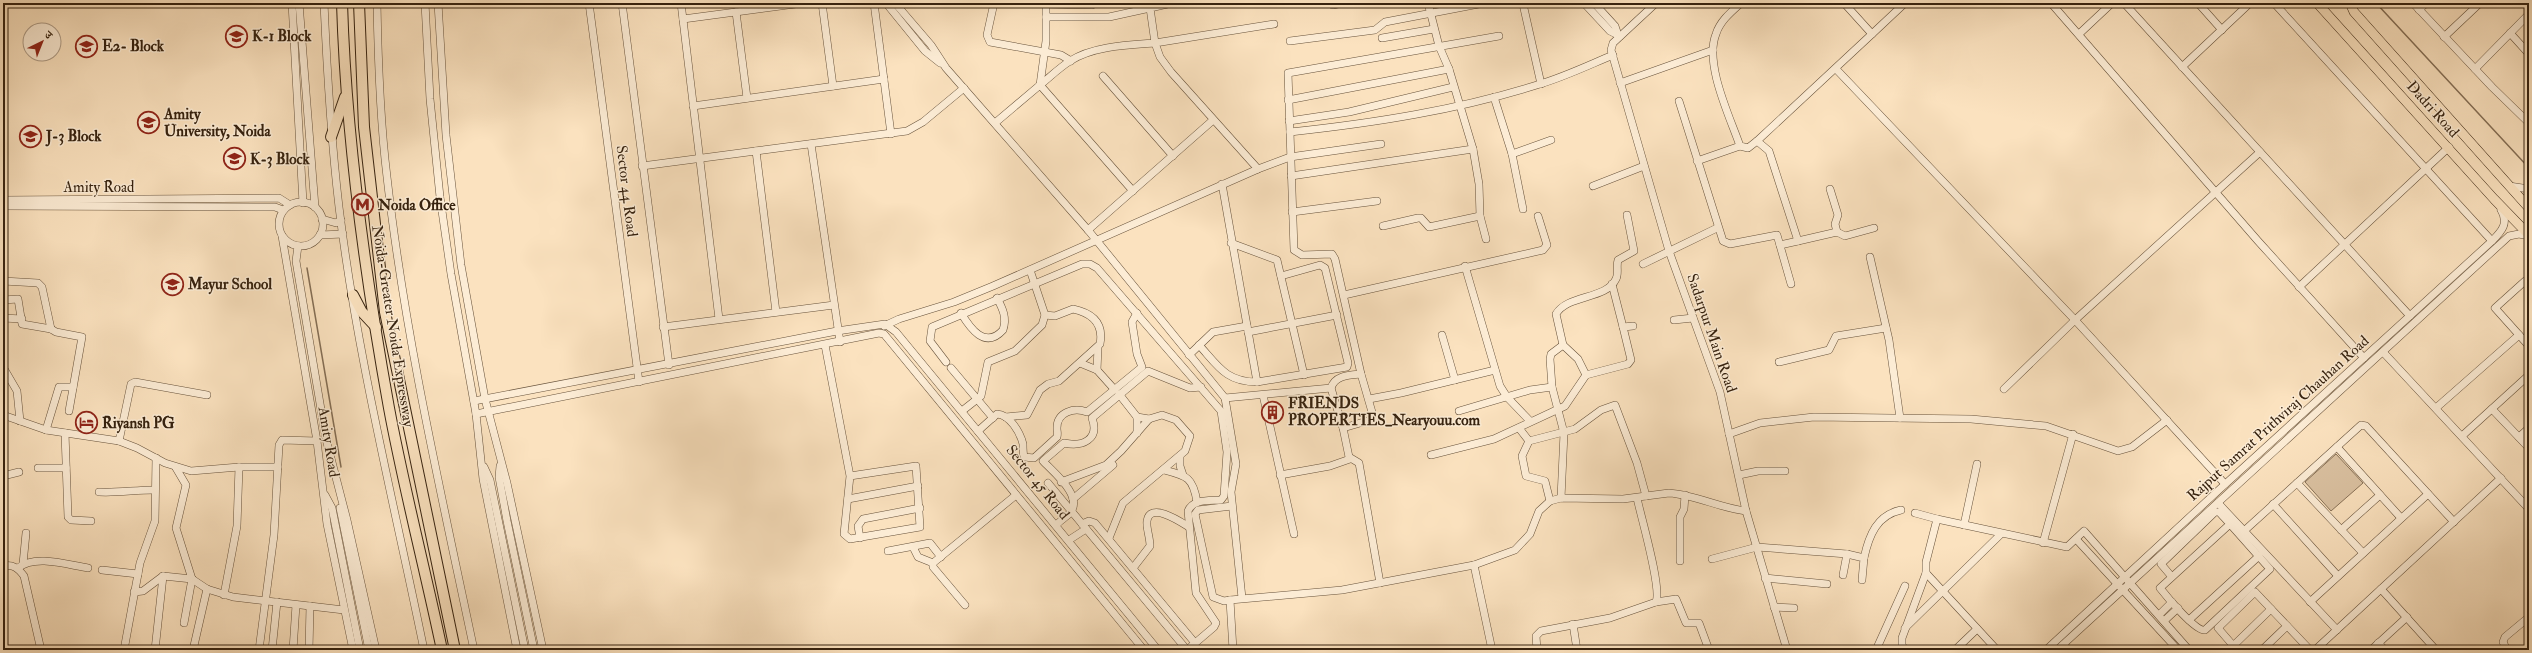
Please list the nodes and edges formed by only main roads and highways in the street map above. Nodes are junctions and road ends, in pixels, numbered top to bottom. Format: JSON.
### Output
{"nodes":[{"id":1,"x":342,"y":3,"type":"edge"},
{"id":2,"x":358,"y":3,"type":"edge"},
{"id":3,"x":2317,"y":3,"type":"edge"},
{"id":4,"x":2347,"y":3,"type":"edge"},
{"id":5,"x":2352,"y":7,"type":"edge"},
{"id":6,"x":347,"y":93,"type":"junction"},
{"id":7,"x":332,"y":137,"type":"road end"},
{"id":8,"x":2529,"y":208,"type":"edge"},
{"id":9,"x":2529,"y":235,"type":"edge"},
{"id":10,"x":353,"y":295,"type":"road end"},
{"id":11,"x":376,"y":327,"type":"junction"},
{"id":12,"x":442,"y":650,"type":"edge"},
{"id":13,"x":455,"y":650,"type":"edge"}],
"edges":[{"from":1,"to":6,"type":"highway","name":"Noida-Greater Noida Expressway"},
{"from":2,"to":13,"type":"highway","name":"Noida-Greater Noida Expressway"},
{"from":3,"to":9,"type":"main road","name":"Dadri Road"},
{"from":4,"to":5,"type":"main road","name":"Dadri Road"},
{"from":5,"to":8,"type":"main road","name":"Dadri Road"},
{"from":6,"to":7,"type":"highway"},
{"from":6,"to":11,"type":"highway","name":"Noida-Greater Noida Expressway"},
{"from":10,"to":11,"type":"highway"},
{"from":11,"to":12,"type":"highway","name":"Noida-Greater Noida Expressway"}]}
